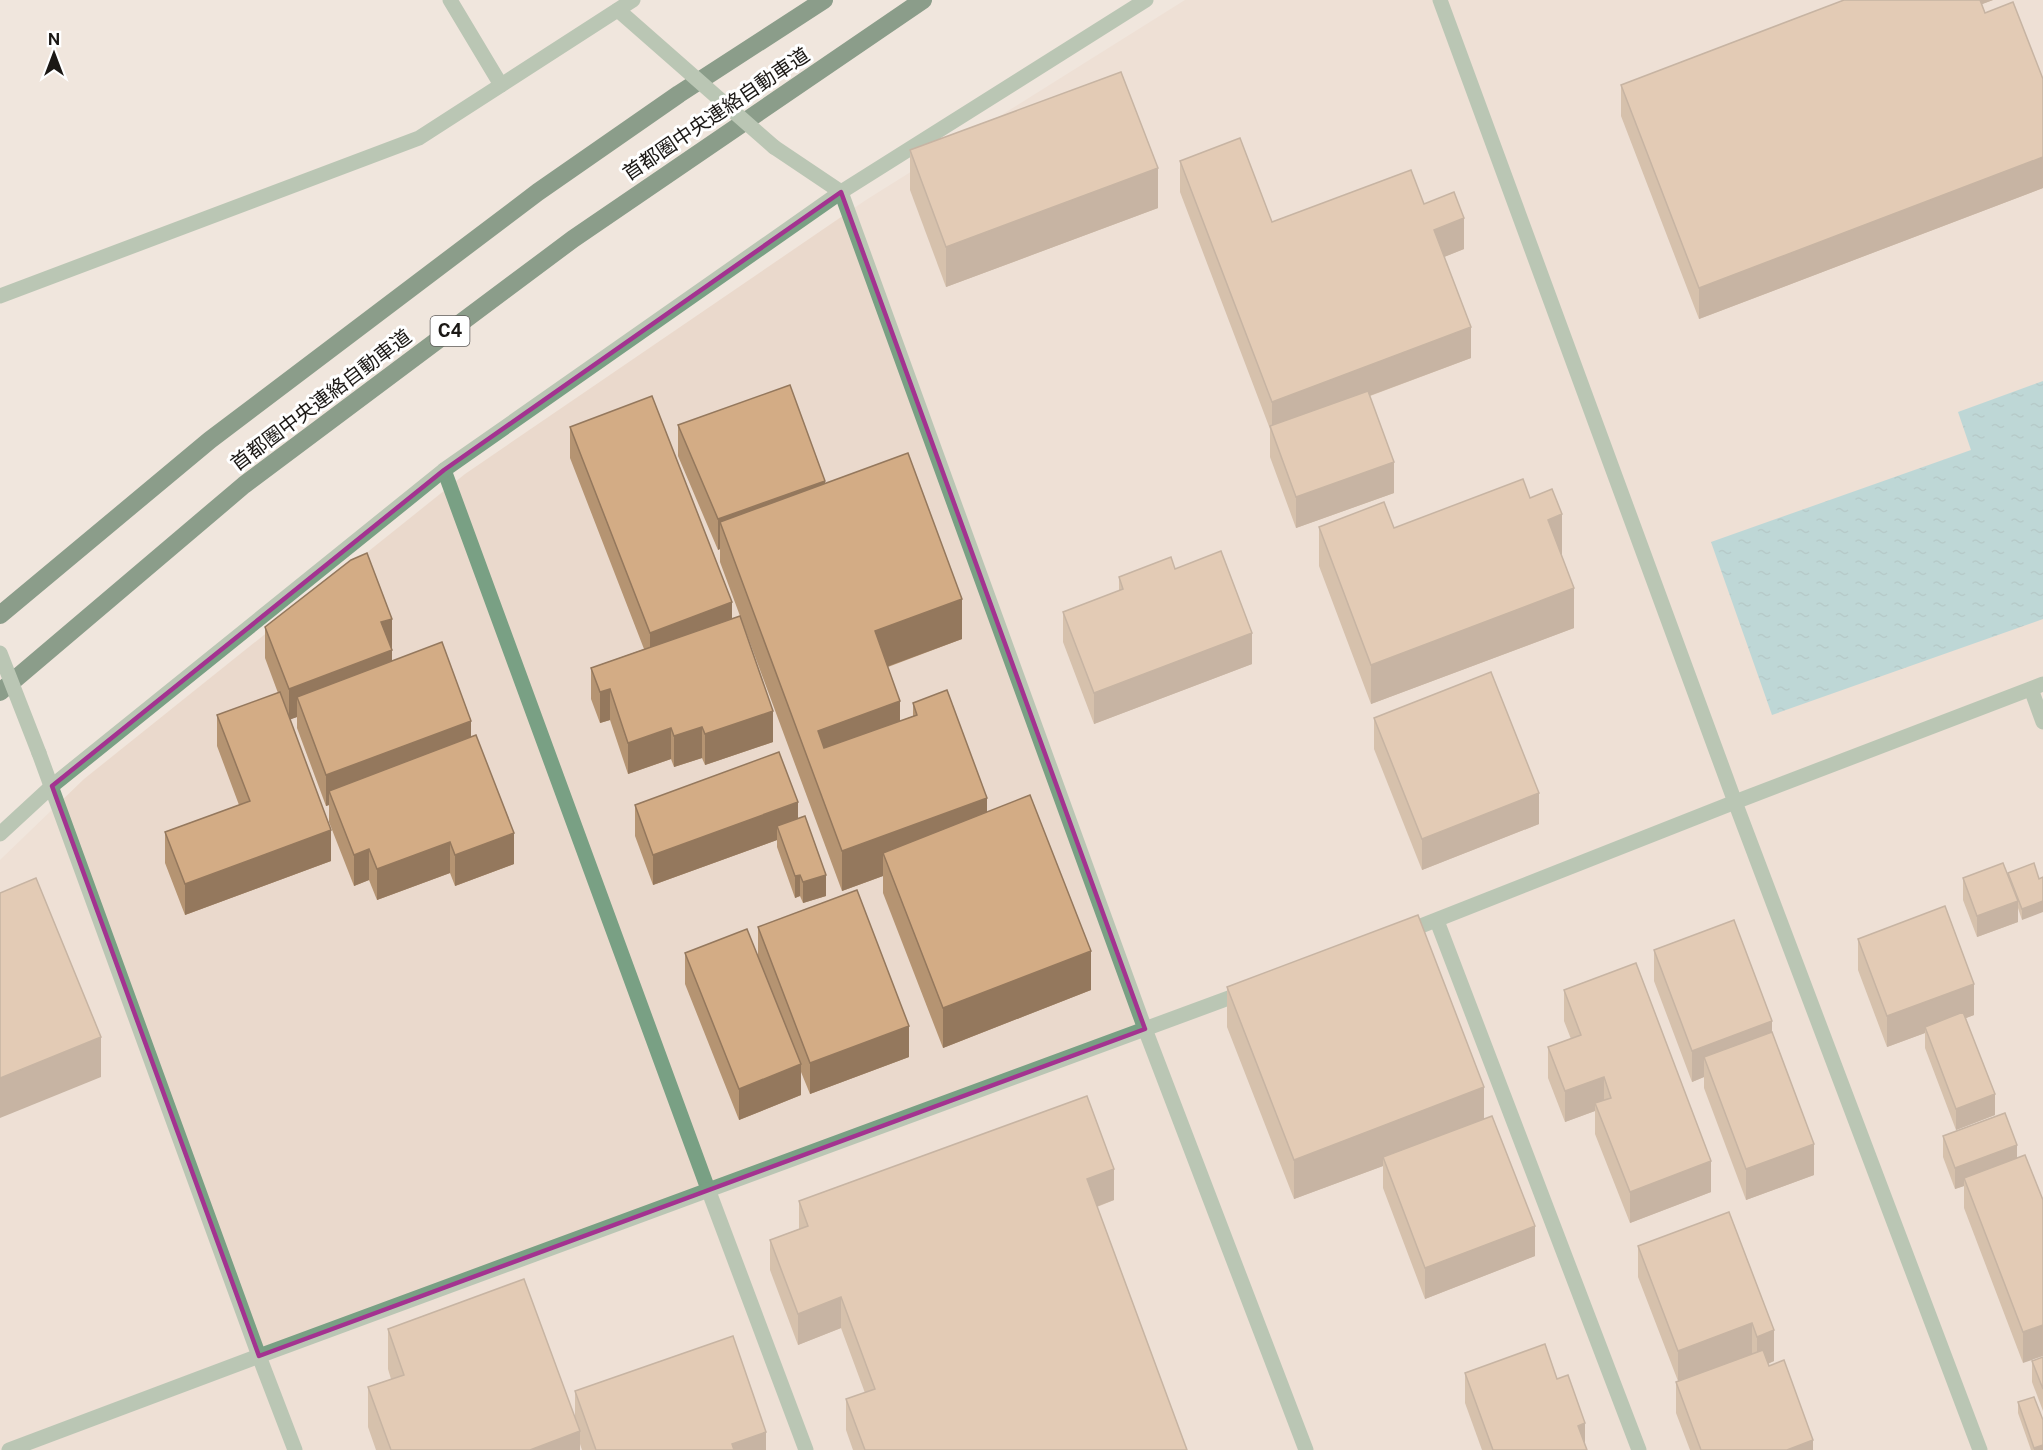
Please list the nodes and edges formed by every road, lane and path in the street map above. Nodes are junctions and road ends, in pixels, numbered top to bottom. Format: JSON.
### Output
{"nodes":[{"id":1,"x":450,"y":0,"type":"edge"},
{"id":2,"x":633,"y":0,"type":"edge"},
{"id":3,"x":824,"y":0,"type":"edge"},
{"id":4,"x":923,"y":0,"type":"edge"},
{"id":5,"x":1146,"y":0,"type":"edge"},
{"id":6,"x":1440,"y":0,"type":"edge"},
{"id":7,"x":618,"y":10,"type":"junction"},
{"id":8,"x":501,"y":86,"type":"junction"},
{"id":9,"x":841,"y":192,"type":"junction"},
{"id":10,"x":0,"y":296,"type":"edge"},
{"id":11,"x":444,"y":470,"type":"junction"},
{"id":12,"x":0,"y":615,"type":"edge"},
{"id":13,"x":0,"y":652,"type":"edge"},
{"id":14,"x":2037,"y":687,"type":"edge"},
{"id":15,"x":0,"y":692,"type":"edge"},
{"id":16,"x":2043,"y":723,"type":"edge"},
{"id":17,"x":52,"y":786,"type":"junction"},
{"id":18,"x":1735,"y":802,"type":"junction"},
{"id":19,"x":0,"y":834,"type":"edge"},
{"id":20,"x":1437,"y":921,"type":"junction"},
{"id":21,"x":1392,"y":937,"type":"edge"},
{"id":22,"x":1257,"y":988,"type":"edge"},
{"id":23,"x":1145,"y":1029,"type":"junction"},
{"id":24,"x":708,"y":1189,"type":"junction"},
{"id":25,"x":259,"y":1356,"type":"junction"},
{"id":26,"x":9,"y":1450,"type":"edge"},
{"id":27,"x":295,"y":1450,"type":"edge"},
{"id":28,"x":806,"y":1450,"type":"edge"},
{"id":29,"x":1305,"y":1450,"type":"edge"},
{"id":30,"x":1639,"y":1450,"type":"edge"},
{"id":31,"x":1980,"y":1450,"type":"edge"}],
"edges":[{"from":1,"to":8,"type":"street"},
{"from":2,"to":7,"type":"street"},
{"from":3,"to":12,"type":"highway","name":"首都圏中央連絡自動車道"},
{"from":4,"to":15,"type":"highway","name":"首都圏中央連絡自動車道","number":"C4"},
{"from":5,"to":9,"type":"street"},
{"from":6,"to":18,"type":"street"},
{"from":7,"to":8,"type":"street"},
{"from":7,"to":9,"type":"street","bridge":true},
{"from":8,"to":10,"type":"street"},
{"from":9,"to":11,"type":"street"},
{"from":9,"to":23,"type":"street"},
{"from":11,"to":17,"type":"street"},
{"from":11,"to":24,"type":"street"},
{"from":13,"to":17,"type":"street","bridge":true},
{"from":14,"to":16,"type":"street"},
{"from":14,"to":18,"type":"street"},
{"from":17,"to":19,"type":"street"},
{"from":17,"to":25,"type":"street"},
{"from":18,"to":20,"type":"street"},
{"from":18,"to":31,"type":"street"},
{"from":20,"to":21,"type":"street"},
{"from":20,"to":30,"type":"street"},
{"from":22,"to":23,"type":"street"},
{"from":23,"to":24,"type":"street"},
{"from":23,"to":29,"type":"street"},
{"from":24,"to":25,"type":"street"},
{"from":24,"to":28,"type":"street"},
{"from":25,"to":26,"type":"street"},
{"from":25,"to":27,"type":"street"}]}
